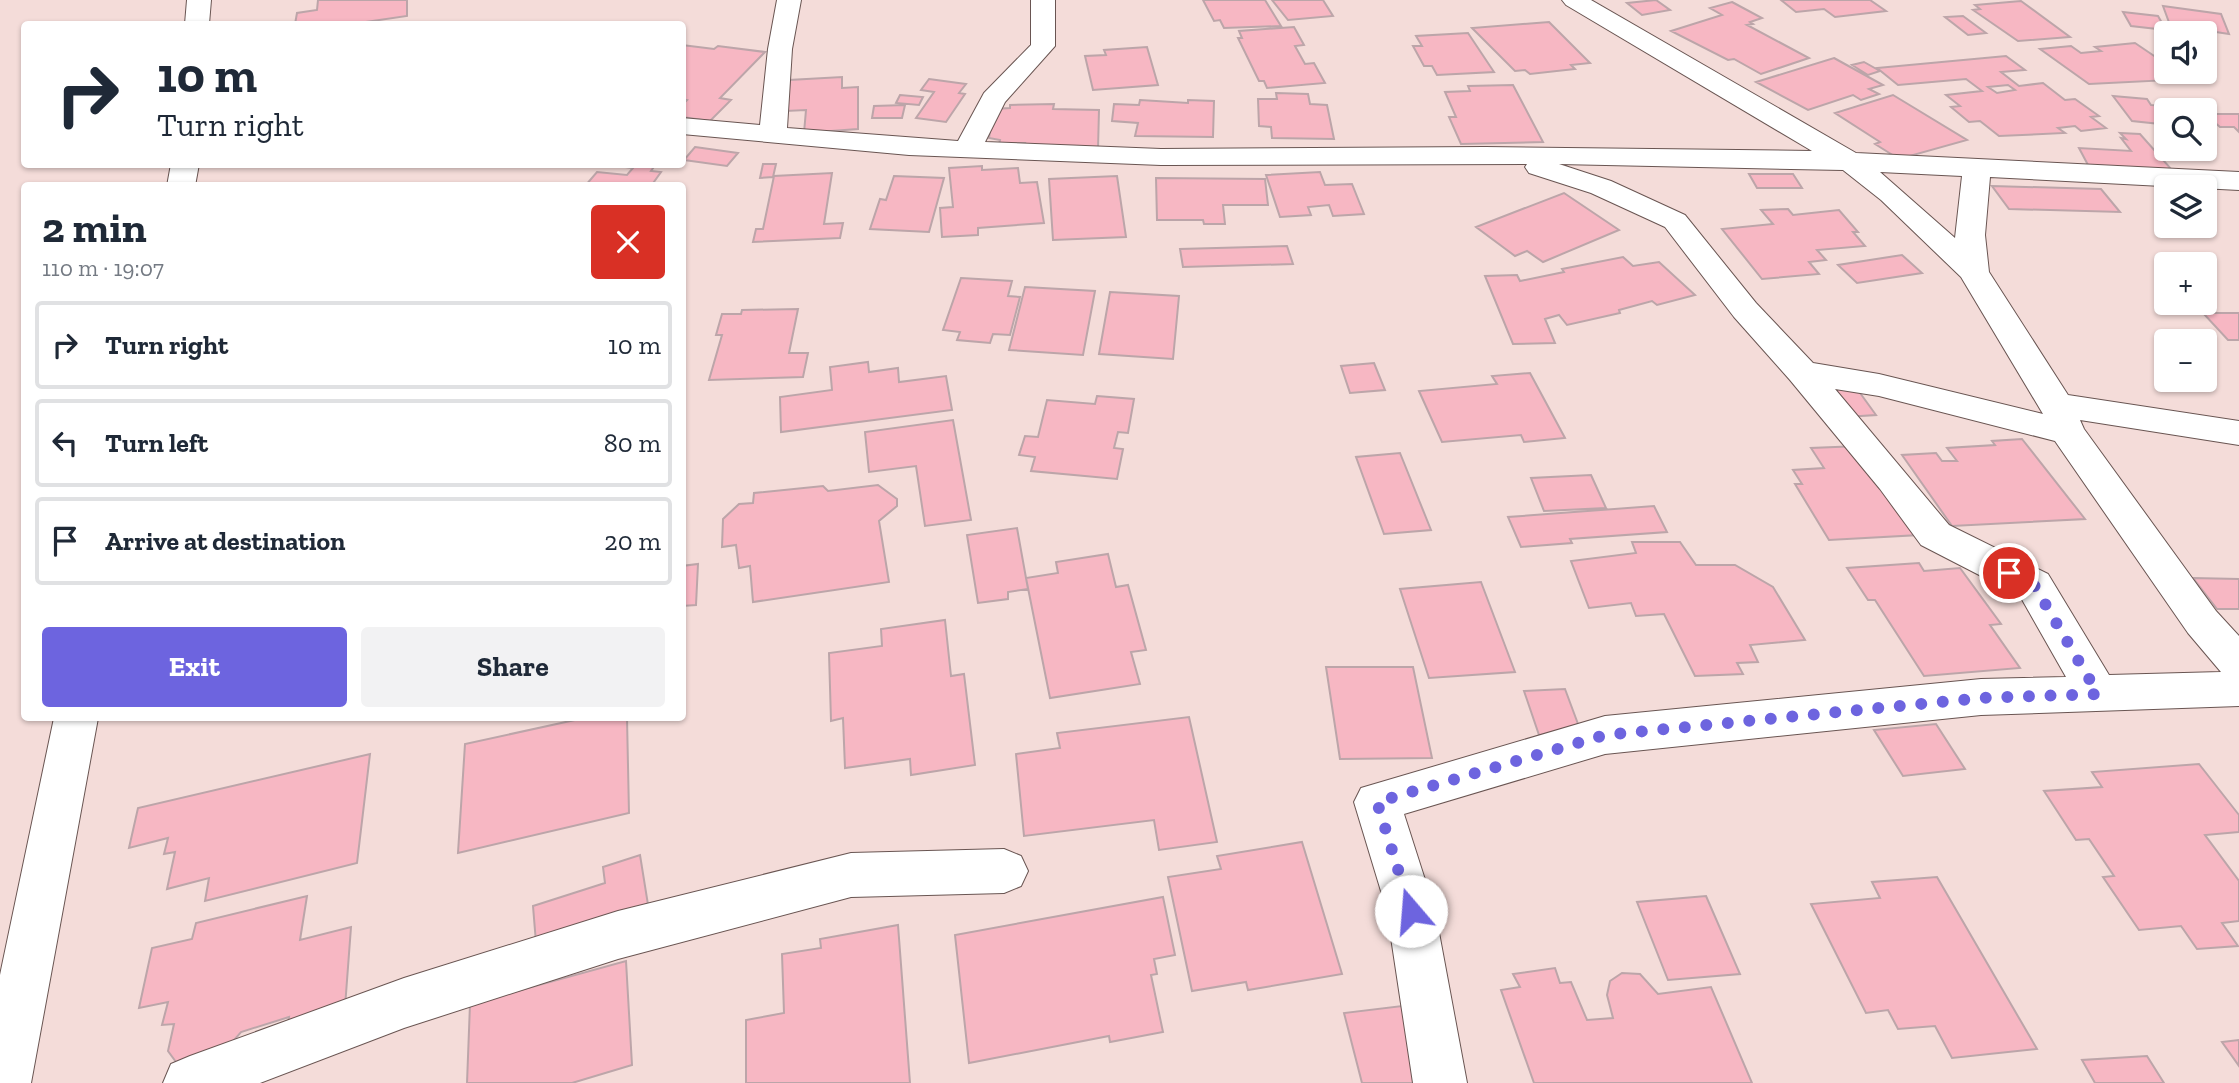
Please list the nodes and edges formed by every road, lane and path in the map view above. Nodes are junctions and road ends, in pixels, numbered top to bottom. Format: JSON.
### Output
{"nodes":[{"id":1,"x":198,"y":0,"type":"edge"},
{"id":2,"x":789,"y":0,"type":"edge"},
{"id":3,"x":1043,"y":0,"type":"edge"},
{"id":4,"x":1574,"y":0,"type":"edge"},
{"id":5,"x":197,"y":21,"type":"edge"},
{"id":6,"x":686,"y":125,"type":"edge"},
{"id":7,"x":773,"y":135,"type":"junction"},
{"id":8,"x":967,"y":149,"type":"junction"},
{"id":9,"x":1504,"y":155,"type":"junction"},
{"id":10,"x":1852,"y":163,"type":"junction"},
{"id":11,"x":1977,"y":168,"type":"junction"},
{"id":12,"x":2239,"y":181,"type":"edge"},
{"id":13,"x":1973,"y":272,"type":"junction"},
{"id":14,"x":1802,"y":372,"type":"junction"},
{"id":15,"x":2062,"y":419,"type":"junction"},
{"id":16,"x":2239,"y":433,"type":"edge"},
{"id":17,"x":2239,"y":664,"type":"edge"},
{"id":18,"x":2239,"y":689,"type":"edge"},
{"id":19,"x":2098,"y":694,"type":"junction"},
{"id":20,"x":75,"y":721,"type":"edge"},
{"id":21,"x":1004,"y":871,"type":"dead end"},
{"id":22,"x":4,"y":1083,"type":"edge"},
{"id":23,"x":190,"y":1083,"type":"edge"},
{"id":24,"x":1440,"y":1083,"type":"edge"}],
"edges":[{"from":1,"to":5,"type":"street"},
{"from":2,"to":7,"type":"street"},
{"from":3,"to":8,"type":"street"},
{"from":4,"to":10,"type":"street"},
{"from":6,"to":7,"type":"street"},
{"from":7,"to":8,"type":"street"},
{"from":8,"to":9,"type":"street"},
{"from":9,"to":10,"type":"street"},
{"from":9,"to":14,"type":"street"},
{"from":10,"to":11,"type":"street"},
{"from":10,"to":13,"type":"street"},
{"from":11,"to":12,"type":"street"},
{"from":11,"to":13,"type":"street"},
{"from":13,"to":15,"type":"street"},
{"from":14,"to":15,"type":"street"},
{"from":14,"to":19,"type":"street"},
{"from":15,"to":16,"type":"street"},
{"from":15,"to":17,"type":"street"},
{"from":18,"to":19,"type":"street"},
{"from":19,"to":24,"type":"street"},
{"from":20,"to":22,"type":"street"},
{"from":21,"to":23,"type":"street"}]}
